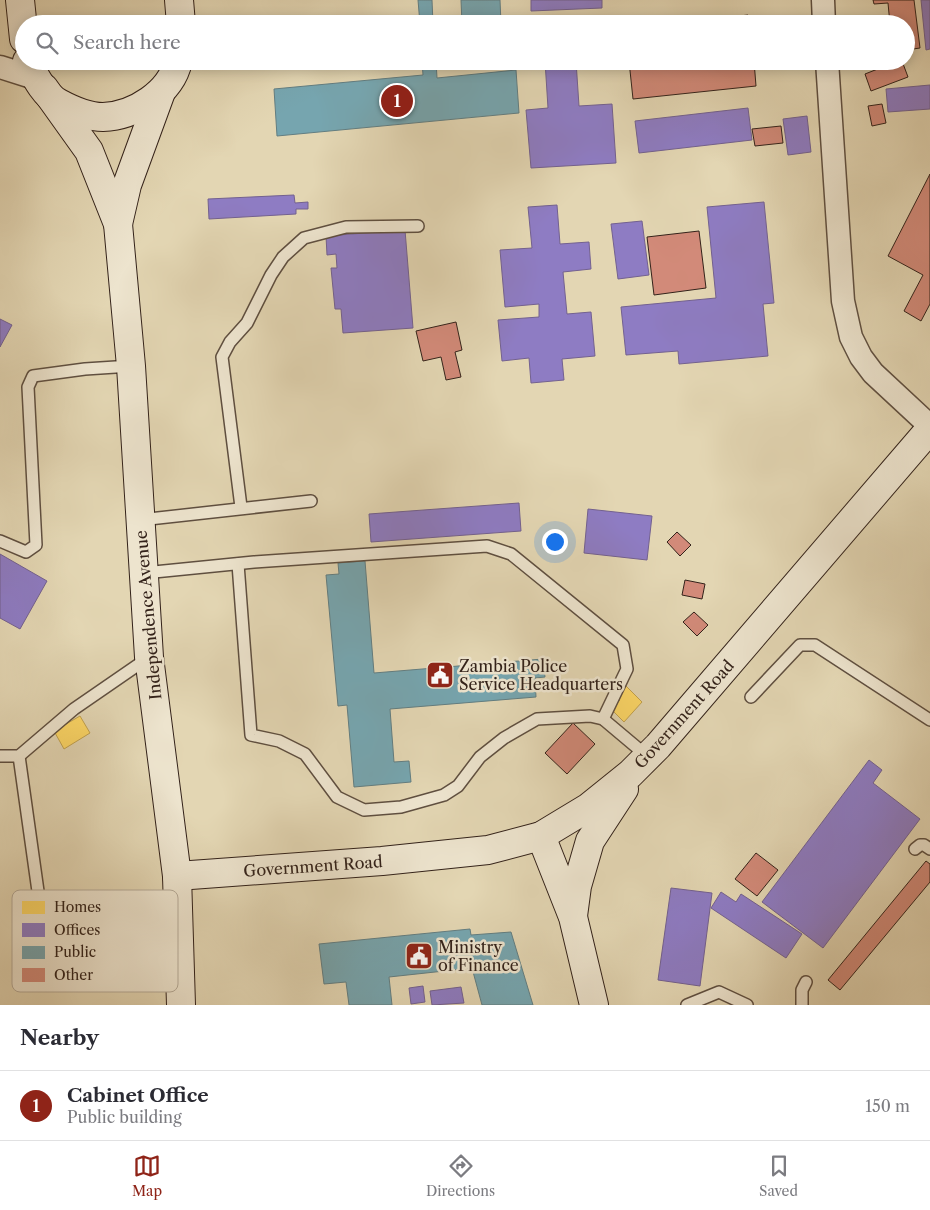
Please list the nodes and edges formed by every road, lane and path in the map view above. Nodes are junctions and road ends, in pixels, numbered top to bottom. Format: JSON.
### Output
{"nodes":[{"id":1,"x":20,"y":0,"type":"edge"},
{"id":2,"x":179,"y":0,"type":"edge"},
{"id":3,"x":823,"y":0,"type":"edge"},
{"id":4,"x":22,"y":15,"type":"edge"},
{"id":5,"x":180,"y":15,"type":"edge"},
{"id":6,"x":824,"y":15,"type":"edge"},
{"id":7,"x":0,"y":67,"type":"edge"},
{"id":8,"x":175,"y":70,"type":"edge"},
{"id":9,"x":828,"y":70,"type":"edge"},
{"id":10,"x":35,"y":76,"type":"edge"},
{"id":11,"x":161,"y":92,"type":"junction"},
{"id":12,"x":118,"y":224,"type":"junction"},
{"id":13,"x":418,"y":226,"type":"dead end"},
{"id":14,"x":131,"y":366,"type":"junction"},
{"id":15,"x":930,"y":428,"type":"edge"},
{"id":16,"x":311,"y":502,"type":"dead end"},
{"id":17,"x":242,"y":508,"type":"junction"},
{"id":18,"x":140,"y":520,"type":"junction"},
{"id":19,"x":0,"y":541,"type":"edge"},
{"id":20,"x":238,"y":564,"type":"junction"},
{"id":21,"x":144,"y":573,"type":"junction"},
{"id":22,"x":149,"y":657,"type":"junction"},
{"id":23,"x":751,"y":696,"type":"dead end"},
{"id":24,"x":603,"y":719,"type":"junction"},
{"id":25,"x":930,"y":720,"type":"edge"},
{"id":26,"x":0,"y":756,"type":"edge"},
{"id":27,"x":19,"y":756,"type":"junction"},
{"id":28,"x":639,"y":765,"type":"junction"},
{"id":29,"x":541,"y":836,"type":"junction"},
{"id":30,"x":915,"y":849,"type":"dead end"},
{"id":31,"x":930,"y":849,"type":"edge"},
{"id":32,"x":177,"y":876,"type":"junction"},
{"id":33,"x":38,"y":890,"type":"edge"},
{"id":34,"x":177,"y":890,"type":"edge"},
{"id":35,"x":178,"y":908,"type":"edge"},
{"id":36,"x":573,"y":917,"type":"junction"},
{"id":37,"x":806,"y":982,"type":"dead end"},
{"id":38,"x":181,"y":1005,"type":"edge"},
{"id":39,"x":594,"y":1005,"type":"edge"},
{"id":40,"x":687,"y":1005,"type":"edge"},
{"id":41,"x":747,"y":1005,"type":"edge"},
{"id":42,"x":802,"y":1005,"type":"edge"}],
"edges":[{"from":1,"to":4,"type":"main road"},
{"from":2,"to":5,"type":"main road"},
{"from":3,"to":6,"type":"street"},
{"from":7,"to":10,"type":"street"},
{"from":8,"to":11,"type":"main road","name":"Independence Avenue"},
{"from":9,"to":15,"type":"street"},
{"from":10,"to":11,"type":"main road","name":"Independence Avenue"},
{"from":10,"to":12,"type":"main road","name":"Independence Avenue"},
{"from":11,"to":12,"type":"main road","name":"Independence Avenue"},
{"from":12,"to":14,"type":"main road","name":"Independence Avenue"},
{"from":13,"to":17,"type":"lane"},
{"from":14,"to":18,"type":"main road","name":"Independence Avenue"},
{"from":14,"to":19,"type":"lane"},
{"from":15,"to":28,"type":"main road","name":"Government Road"},
{"from":16,"to":17,"type":"lane"},
{"from":17,"to":18,"type":"lane"},
{"from":18,"to":21,"type":"main road","name":"Independence Avenue"},
{"from":20,"to":21,"type":"lane"},
{"from":20,"to":24,"type":"lane"},
{"from":20,"to":24,"type":"lane"},
{"from":21,"to":22,"type":"main road","name":"Independence Avenue"},
{"from":22,"to":27,"type":"lane"},
{"from":22,"to":32,"type":"main road","name":"Independence Avenue"},
{"from":23,"to":25,"type":"lane"},
{"from":24,"to":28,"type":"lane"},
{"from":26,"to":27,"type":"lane"},
{"from":27,"to":33,"type":"lane"},
{"from":28,"to":29,"type":"main road","name":"Government Road"},
{"from":28,"to":36,"type":"main road"},
{"from":29,"to":32,"type":"main road","name":"Government Road"},
{"from":29,"to":36,"type":"main road"},
{"from":30,"to":31,"type":"lane"},
{"from":32,"to":34,"type":"main road","name":"Independence Avenue"},
{"from":35,"to":38,"type":"main road","name":"Independence Avenue"},
{"from":36,"to":39,"type":"main road"},
{"from":37,"to":42,"type":"lane"},
{"from":40,"to":41,"type":"lane"}]}
